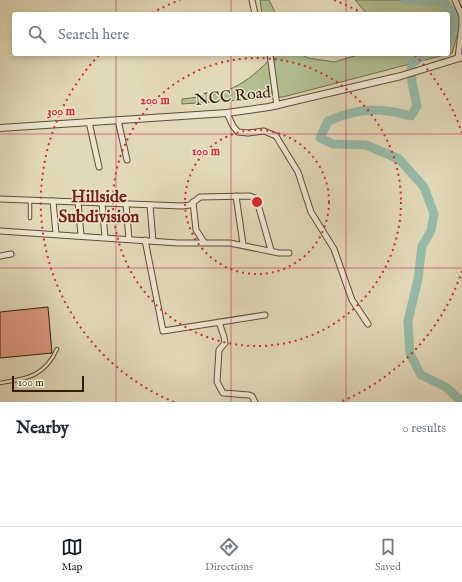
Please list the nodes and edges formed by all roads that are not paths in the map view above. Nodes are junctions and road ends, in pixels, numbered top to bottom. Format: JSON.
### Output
{"nodes":[{"id":1,"x":252,"y":0,"type":"edge"},
{"id":2,"x":455,"y":0,"type":"edge"},
{"id":3,"x":255,"y":12,"type":"edge"},
{"id":4,"x":462,"y":25,"type":"edge"},
{"id":5,"x":270,"y":56,"type":"edge"},
{"id":6,"x":460,"y":57,"type":"edge"},
{"id":7,"x":277,"y":106,"type":"junction"},
{"id":8,"x":227,"y":113,"type":"junction"},
{"id":9,"x":118,"y":120,"type":"junction"},
{"id":10,"x":89,"y":122,"type":"junction"},
{"id":11,"x":0,"y":128,"type":"edge"},
{"id":12,"x":128,"y":160,"type":"dead end"},
{"id":13,"x":99,"y":167,"type":"dead end"},
{"id":14,"x":236,"y":196,"type":"junction"},
{"id":15,"x":0,"y":199,"type":"edge"},
{"id":16,"x":30,"y":200,"type":"junction"},
{"id":17,"x":53,"y":201,"type":"junction"},
{"id":18,"x":78,"y":202,"type":"junction"},
{"id":19,"x":193,"y":202,"type":"junction"},
{"id":20,"x":102,"y":203,"type":"junction"},
{"id":21,"x":126,"y":204,"type":"junction"},
{"id":22,"x":150,"y":205,"type":"junction"},
{"id":23,"x":30,"y":218,"type":"dead end"},
{"id":24,"x":0,"y":231,"type":"edge"},
{"id":25,"x":56,"y":234,"type":"junction"},
{"id":26,"x":81,"y":235,"type":"junction"},
{"id":27,"x":105,"y":237,"type":"junction"},
{"id":28,"x":129,"y":239,"type":"junction"},
{"id":29,"x":145,"y":240,"type":"junction"},
{"id":30,"x":153,"y":241,"type":"junction"},
{"id":31,"x":204,"y":242,"type":"junction"},
{"id":32,"x":243,"y":244,"type":"junction"},
{"id":33,"x":271,"y":250,"type":"junction"},
{"id":34,"x":289,"y":253,"type":"dead end"},
{"id":35,"x":11,"y":254,"type":"dead end"},
{"id":36,"x":0,"y":256,"type":"edge"},
{"id":37,"x":264,"y":315,"type":"dead end"},
{"id":38,"x":219,"y":322,"type":"junction"},
{"id":39,"x":368,"y":324,"type":"dead end"},
{"id":40,"x":57,"y":349,"type":"dead end"},
{"id":41,"x":0,"y":383,"type":"edge"},
{"id":42,"x":255,"y":402,"type":"edge"}],
"edges":[{"from":1,"to":3,"type":"street"},
{"from":2,"to":4,"type":"street"},
{"from":4,"to":6,"type":"street"},
{"from":5,"to":7,"type":"street"},
{"from":6,"to":7,"type":"street","name":"NCC Road"},
{"from":7,"to":8,"type":"street","name":"NCC Road"},
{"from":8,"to":9,"type":"street","name":"NCC Road"},
{"from":8,"to":39,"type":"street"},
{"from":9,"to":10,"type":"street","name":"NCC Road"},
{"from":9,"to":12,"type":"street"},
{"from":10,"to":11,"type":"street","name":"NCC Road"},
{"from":10,"to":13,"type":"street"},
{"from":14,"to":19,"type":"street"},
{"from":14,"to":32,"type":"street"},
{"from":14,"to":33,"type":"street"},
{"from":15,"to":16,"type":"street"},
{"from":16,"to":17,"type":"street"},
{"from":16,"to":23,"type":"lane"},
{"from":17,"to":18,"type":"street"},
{"from":17,"to":25,"type":"street"},
{"from":18,"to":20,"type":"street"},
{"from":18,"to":26,"type":"street"},
{"from":19,"to":22,"type":"street"},
{"from":19,"to":31,"type":"street"},
{"from":20,"to":21,"type":"street"},
{"from":20,"to":27,"type":"street"},
{"from":21,"to":22,"type":"street"},
{"from":21,"to":28,"type":"street"},
{"from":22,"to":30,"type":"street"},
{"from":24,"to":25,"type":"street"},
{"from":25,"to":26,"type":"street"},
{"from":26,"to":27,"type":"street"},
{"from":27,"to":28,"type":"street"},
{"from":28,"to":29,"type":"street"},
{"from":29,"to":30,"type":"street"},
{"from":29,"to":38,"type":"street"},
{"from":30,"to":31,"type":"street"},
{"from":31,"to":32,"type":"street"},
{"from":32,"to":33,"type":"street"},
{"from":33,"to":34,"type":"street"},
{"from":35,"to":36,"type":"street"},
{"from":37,"to":38,"type":"street"},
{"from":38,"to":42,"type":"street"},
{"from":40,"to":41,"type":"lane"}]}
